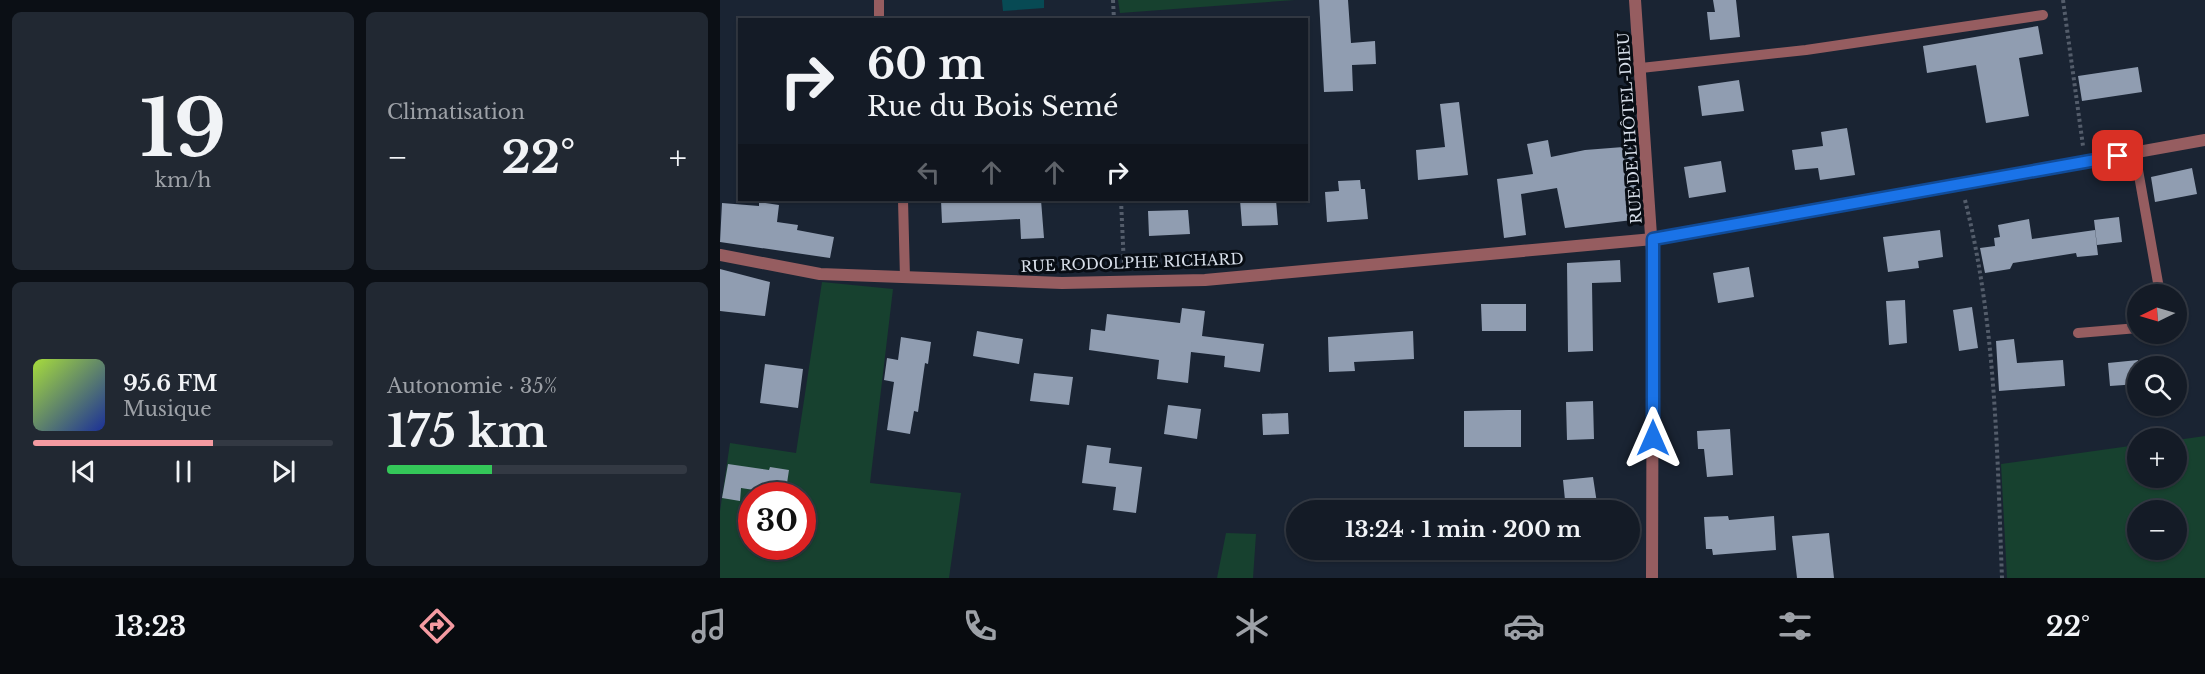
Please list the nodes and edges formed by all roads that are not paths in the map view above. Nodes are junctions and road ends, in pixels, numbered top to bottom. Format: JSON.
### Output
{"nodes":[{"id":1,"x":879,"y":0,"type":"edge"},
{"id":2,"x":1635,"y":0,"type":"edge"},
{"id":3,"x":2043,"y":15,"type":"dead end"},
{"id":4,"x":879,"y":18,"type":"edge"},
{"id":5,"x":1641,"y":68,"type":"junction"},
{"id":6,"x":2205,"y":140,"type":"edge"},
{"id":7,"x":2135,"y":153,"type":"junction"},
{"id":8,"x":903,"y":201,"type":"edge"},
{"id":9,"x":1653,"y":239,"type":"junction"},
{"id":10,"x":720,"y":255,"type":"edge"},
{"id":11,"x":905,"y":278,"type":"junction"},
{"id":12,"x":2158,"y":284,"type":"edge"},
{"id":13,"x":2127,"y":328,"type":"edge"},
{"id":14,"x":2078,"y":333,"type":"dead end"},
{"id":15,"x":1652,"y":578,"type":"edge"}],
"edges":[{"from":1,"to":4,"type":"lane"},
{"from":2,"to":5,"type":"street","name":"RUE DE L'HÔTEL-DIEU"},
{"from":3,"to":5,"type":"lane"},
{"from":5,"to":9,"type":"street","name":"RUE DE L'HÔTEL-DIEU"},
{"from":6,"to":7,"type":"street","name":"RUE RODOLPHE RICHARD"},
{"from":7,"to":9,"type":"street","name":"RUE RODOLPHE RICHARD"},
{"from":7,"to":12,"type":"lane"},
{"from":8,"to":11,"type":"lane"},
{"from":9,"to":11,"type":"street","name":"RUE RODOLPHE RICHARD"},
{"from":9,"to":15,"type":"street","name":"RUE DE L'HÔTEL-DIEU"},
{"from":10,"to":11,"type":"street","name":"RUE RODOLPHE RICHARD"},
{"from":13,"to":14,"type":"lane"}]}
